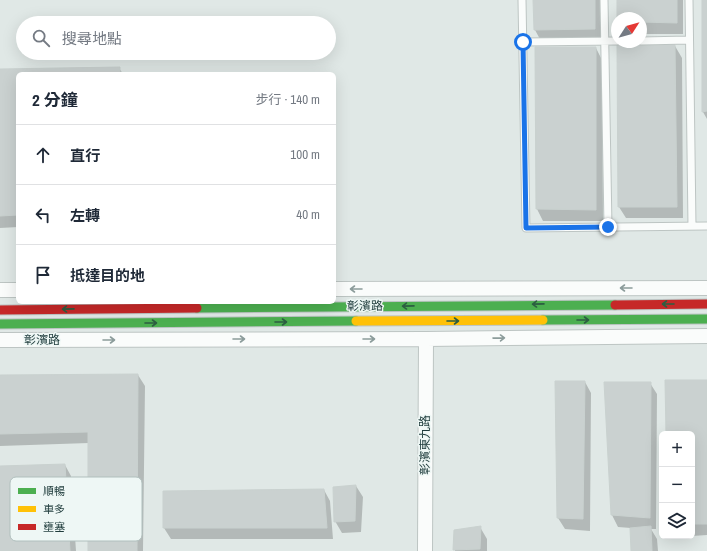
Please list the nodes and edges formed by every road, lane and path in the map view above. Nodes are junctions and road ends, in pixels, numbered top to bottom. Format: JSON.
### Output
{"nodes":[{"id":1,"x":522,"y":0,"type":"edge"},
{"id":2,"x":604,"y":0,"type":"edge"},
{"id":3,"x":689,"y":0,"type":"edge"},
{"id":4,"x":689,"y":40,"type":"junction"},
{"id":5,"x":605,"y":41,"type":"junction"},
{"id":6,"x":611,"y":41,"type":"edge"},
{"id":7,"x":647,"y":41,"type":"edge"},
{"id":8,"x":523,"y":42,"type":"junction"},
{"id":9,"x":692,"y":226,"type":"junction"},
{"id":10,"x":707,"y":226,"type":"edge"},
{"id":11,"x":608,"y":227,"type":"junction"},
{"id":12,"x":707,"y":288,"type":"edge"},
{"id":13,"x":336,"y":289,"type":"edge"},
{"id":14,"x":0,"y":290,"type":"edge"},
{"id":15,"x":16,"y":290,"type":"edge"},
{"id":16,"x":707,"y":304,"type":"edge"},
{"id":17,"x":0,"y":310,"type":"edge"},
{"id":18,"x":707,"y":319,"type":"edge"},
{"id":19,"x":0,"y":324,"type":"edge"},
{"id":20,"x":707,"y":336,"type":"edge"},
{"id":21,"x":426,"y":339,"type":"junction"},
{"id":22,"x":0,"y":340,"type":"edge"},
{"id":23,"x":425,"y":551,"type":"edge"}],
"edges":[{"from":1,"to":8,"type":"lane"},
{"from":2,"to":5,"type":"lane"},
{"from":3,"to":4,"type":"lane"},
{"from":4,"to":7,"type":"lane"},
{"from":4,"to":9,"type":"lane"},
{"from":5,"to":6,"type":"lane"},
{"from":5,"to":8,"type":"lane"},
{"from":5,"to":11,"type":"lane"},
{"from":8,"to":11,"type":"lane"},
{"from":9,"to":10,"type":"lane"},
{"from":9,"to":11,"type":"lane"},
{"from":12,"to":13,"type":"street","name":"彰濱路","one_way":true},
{"from":14,"to":15,"type":"street"},
{"from":16,"to":17,"type":"street","name":"彰濱路","one_way":true},
{"from":19,"to":18,"type":"street","name":"彰濱路","one_way":true},
{"from":21,"to":20,"type":"street","name":"彰濱路","one_way":true},
{"from":22,"to":21,"type":"street","name":"彰濱路","one_way":true},
{"from":21,"to":23,"type":"street","name":"彰濱東九路"}]}
